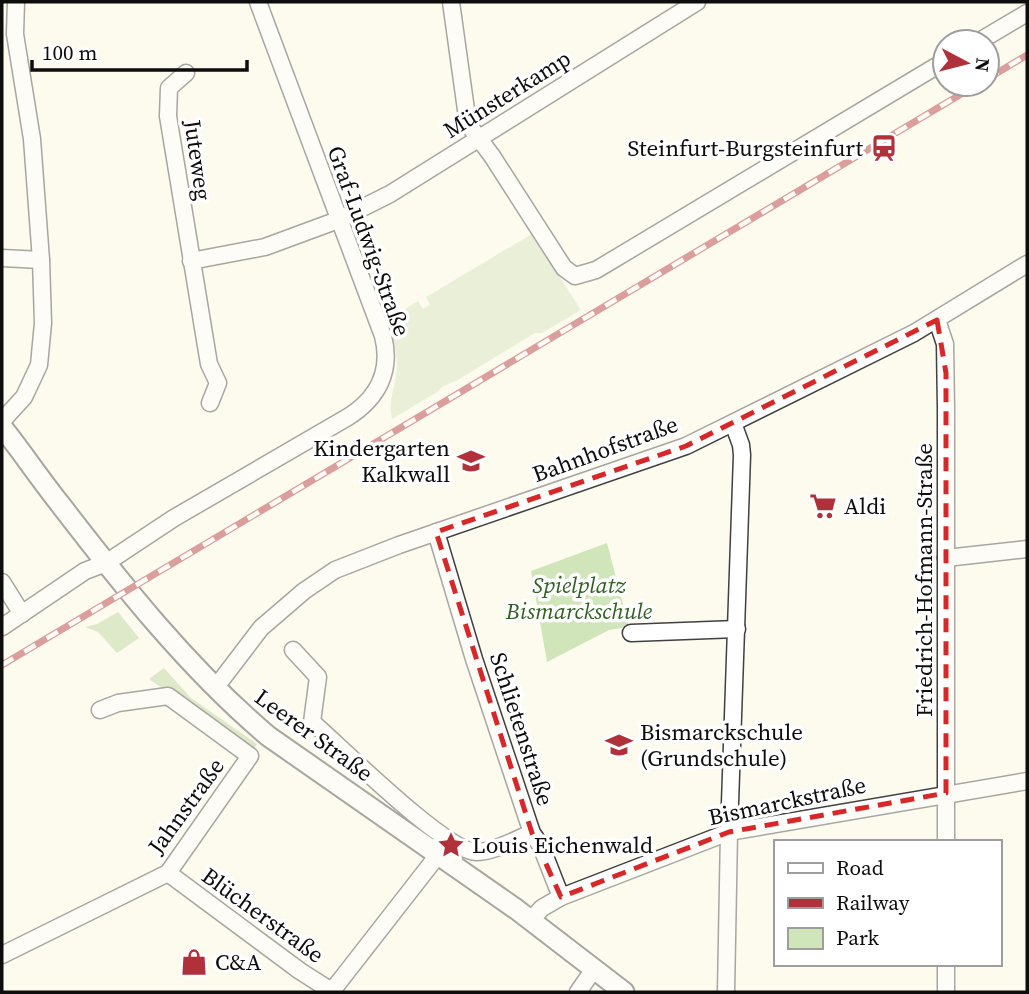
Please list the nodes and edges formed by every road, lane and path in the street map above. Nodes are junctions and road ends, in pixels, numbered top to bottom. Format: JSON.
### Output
{"nodes":[{"id":1,"x":16,"y":2,"type":"edge"},
{"id":2,"x":258,"y":2,"type":"edge"},
{"id":3,"x":451,"y":2,"type":"edge"},
{"id":4,"x":697,"y":2,"type":"edge"},
{"id":5,"x":1027,"y":13,"type":"edge"},
{"id":6,"x":1001,"y":28,"type":"edge"},
{"id":7,"x":931,"y":69,"type":"edge"},
{"id":8,"x":186,"y":73,"type":"dead end"},
{"id":9,"x":480,"y":138,"type":"junction"},
{"id":10,"x":338,"y":220,"type":"junction"},
{"id":11,"x":2,"y":258,"type":"edge"},
{"id":12,"x":41,"y":260,"type":"junction"},
{"id":13,"x":191,"y":261,"type":"junction"},
{"id":14,"x":1027,"y":264,"type":"edge"},
{"id":15,"x":937,"y":320,"type":"junction"},
{"id":16,"x":210,"y":404,"type":"dead end"},
{"id":17,"x":2,"y":421,"type":"edge"},
{"id":18,"x":733,"y":423,"type":"junction"},
{"id":19,"x":2,"y":427,"type":"edge"},
{"id":20,"x":436,"y":532,"type":"junction"},
{"id":21,"x":1027,"y":549,"type":"edge"},
{"id":22,"x":946,"y":558,"type":"junction"},
{"id":23,"x":106,"y":563,"type":"junction"},
{"id":24,"x":2,"y":582,"type":"edge"},
{"id":25,"x":22,"y":614,"type":"junction"},
{"id":26,"x":2,"y":628,"type":"edge"},
{"id":27,"x":737,"y":629,"type":"junction"},
{"id":28,"x":631,"y":633,"type":"dead end"},
{"id":29,"x":293,"y":650,"type":"dead end"},
{"id":30,"x":216,"y":687,"type":"junction"},
{"id":31,"x":100,"y":710,"type":"dead end"},
{"id":32,"x":1027,"y":780,"type":"edge"},
{"id":33,"x":946,"y":793,"type":"junction"},
{"id":34,"x":729,"y":832,"type":"junction"},
{"id":35,"x":532,"y":833,"type":"junction"},
{"id":36,"x":946,"y":840,"type":"edge"},
{"id":37,"x":438,"y":855,"type":"junction"},
{"id":38,"x":168,"y":873,"type":"junction"},
{"id":39,"x":561,"y":897,"type":"junction"},
{"id":40,"x":531,"y":920,"type":"junction"},
{"id":41,"x":2,"y":955,"type":"edge"},
{"id":42,"x":946,"y":966,"type":"edge"},
{"id":43,"x":594,"y":969,"type":"junction"},
{"id":44,"x":333,"y":992,"type":"edge"},
{"id":45,"x":578,"y":992,"type":"edge"},
{"id":46,"x":624,"y":992,"type":"edge"},
{"id":47,"x":726,"y":992,"type":"edge"},
{"id":48,"x":946,"y":992,"type":"edge"}],
"edges":[{"from":1,"to":12,"type":"street"},
{"from":2,"to":10,"type":"street","name":"Graf-Ludwig-Straße"},
{"from":3,"to":9,"type":"street"},
{"from":4,"to":9,"type":"street","name":"Münsterkamp"},
{"from":5,"to":6,"type":"street"},
{"from":7,"to":9,"type":"street"},
{"from":8,"to":13,"type":"street","name":"Juteweg"},
{"from":9,"to":10,"type":"street","name":"Münsterkamp"},
{"from":10,"to":13,"type":"street"},
{"from":10,"to":23,"type":"street","name":"Graf-Ludwig-Straße"},
{"from":11,"to":12,"type":"street"},
{"from":12,"to":17,"type":"street"},
{"from":13,"to":16,"type":"street","name":"Juteweg"},
{"from":14,"to":15,"type":"street","name":"Bahnhofstraße"},
{"from":15,"to":18,"type":"street","name":"Bahnhofstraße"},
{"from":15,"to":22,"type":"street","name":"Friedrich-Hofmann-Straße"},
{"from":18,"to":20,"type":"street","name":"Bahnhofstraße"},
{"from":18,"to":27,"type":"street"},
{"from":19,"to":23,"type":"street","name":"Leerer Straße"},
{"from":20,"to":30,"type":"street","name":"Bahnhofstraße"},
{"from":20,"to":35,"type":"street","name":"Schlietenstraße"},
{"from":21,"to":22,"type":"street"},
{"from":22,"to":33,"type":"street","name":"Friedrich-Hofmann-Straße"},
{"from":23,"to":25,"type":"street","name":"Graf-Ludwig-Straße"},
{"from":23,"to":30,"type":"street","name":"Leerer Straße"},
{"from":24,"to":25,"type":"street"},
{"from":25,"to":26,"type":"street","name":"Graf-Ludwig-Straße"},
{"from":27,"to":28,"type":"street"},
{"from":27,"to":34,"type":"street"},
{"from":29,"to":35,"type":"street","name":"Leerer Straße"},
{"from":30,"to":37,"type":"street","name":"Leerer Straße"},
{"from":31,"to":38,"type":"street","name":"Jahnstraße"},
{"from":32,"to":33,"type":"street","name":"Bismarckstraße"},
{"from":33,"to":34,"type":"street","name":"Bismarckstraße"},
{"from":33,"to":36,"type":"street","name":"Friedrich-Hofmann-Straße"},
{"from":34,"to":39,"type":"street","name":"Bismarckstraße"},
{"from":34,"to":47,"type":"street"},
{"from":35,"to":39,"type":"street","name":"Schlietenstraße"},
{"from":37,"to":40,"type":"street","name":"Leerer Straße"},
{"from":37,"to":44,"type":"street"},
{"from":38,"to":41,"type":"street","name":"Jahnstraße"},
{"from":38,"to":44,"type":"street","name":"Blücherstraße"},
{"from":39,"to":40,"type":"street","name":"Bismarckstraße"},
{"from":40,"to":43,"type":"street","name":"Leerer Straße"},
{"from":42,"to":48,"type":"street"},
{"from":43,"to":45,"type":"street"},
{"from":43,"to":46,"type":"street","name":"Leerer Straße"}]}
